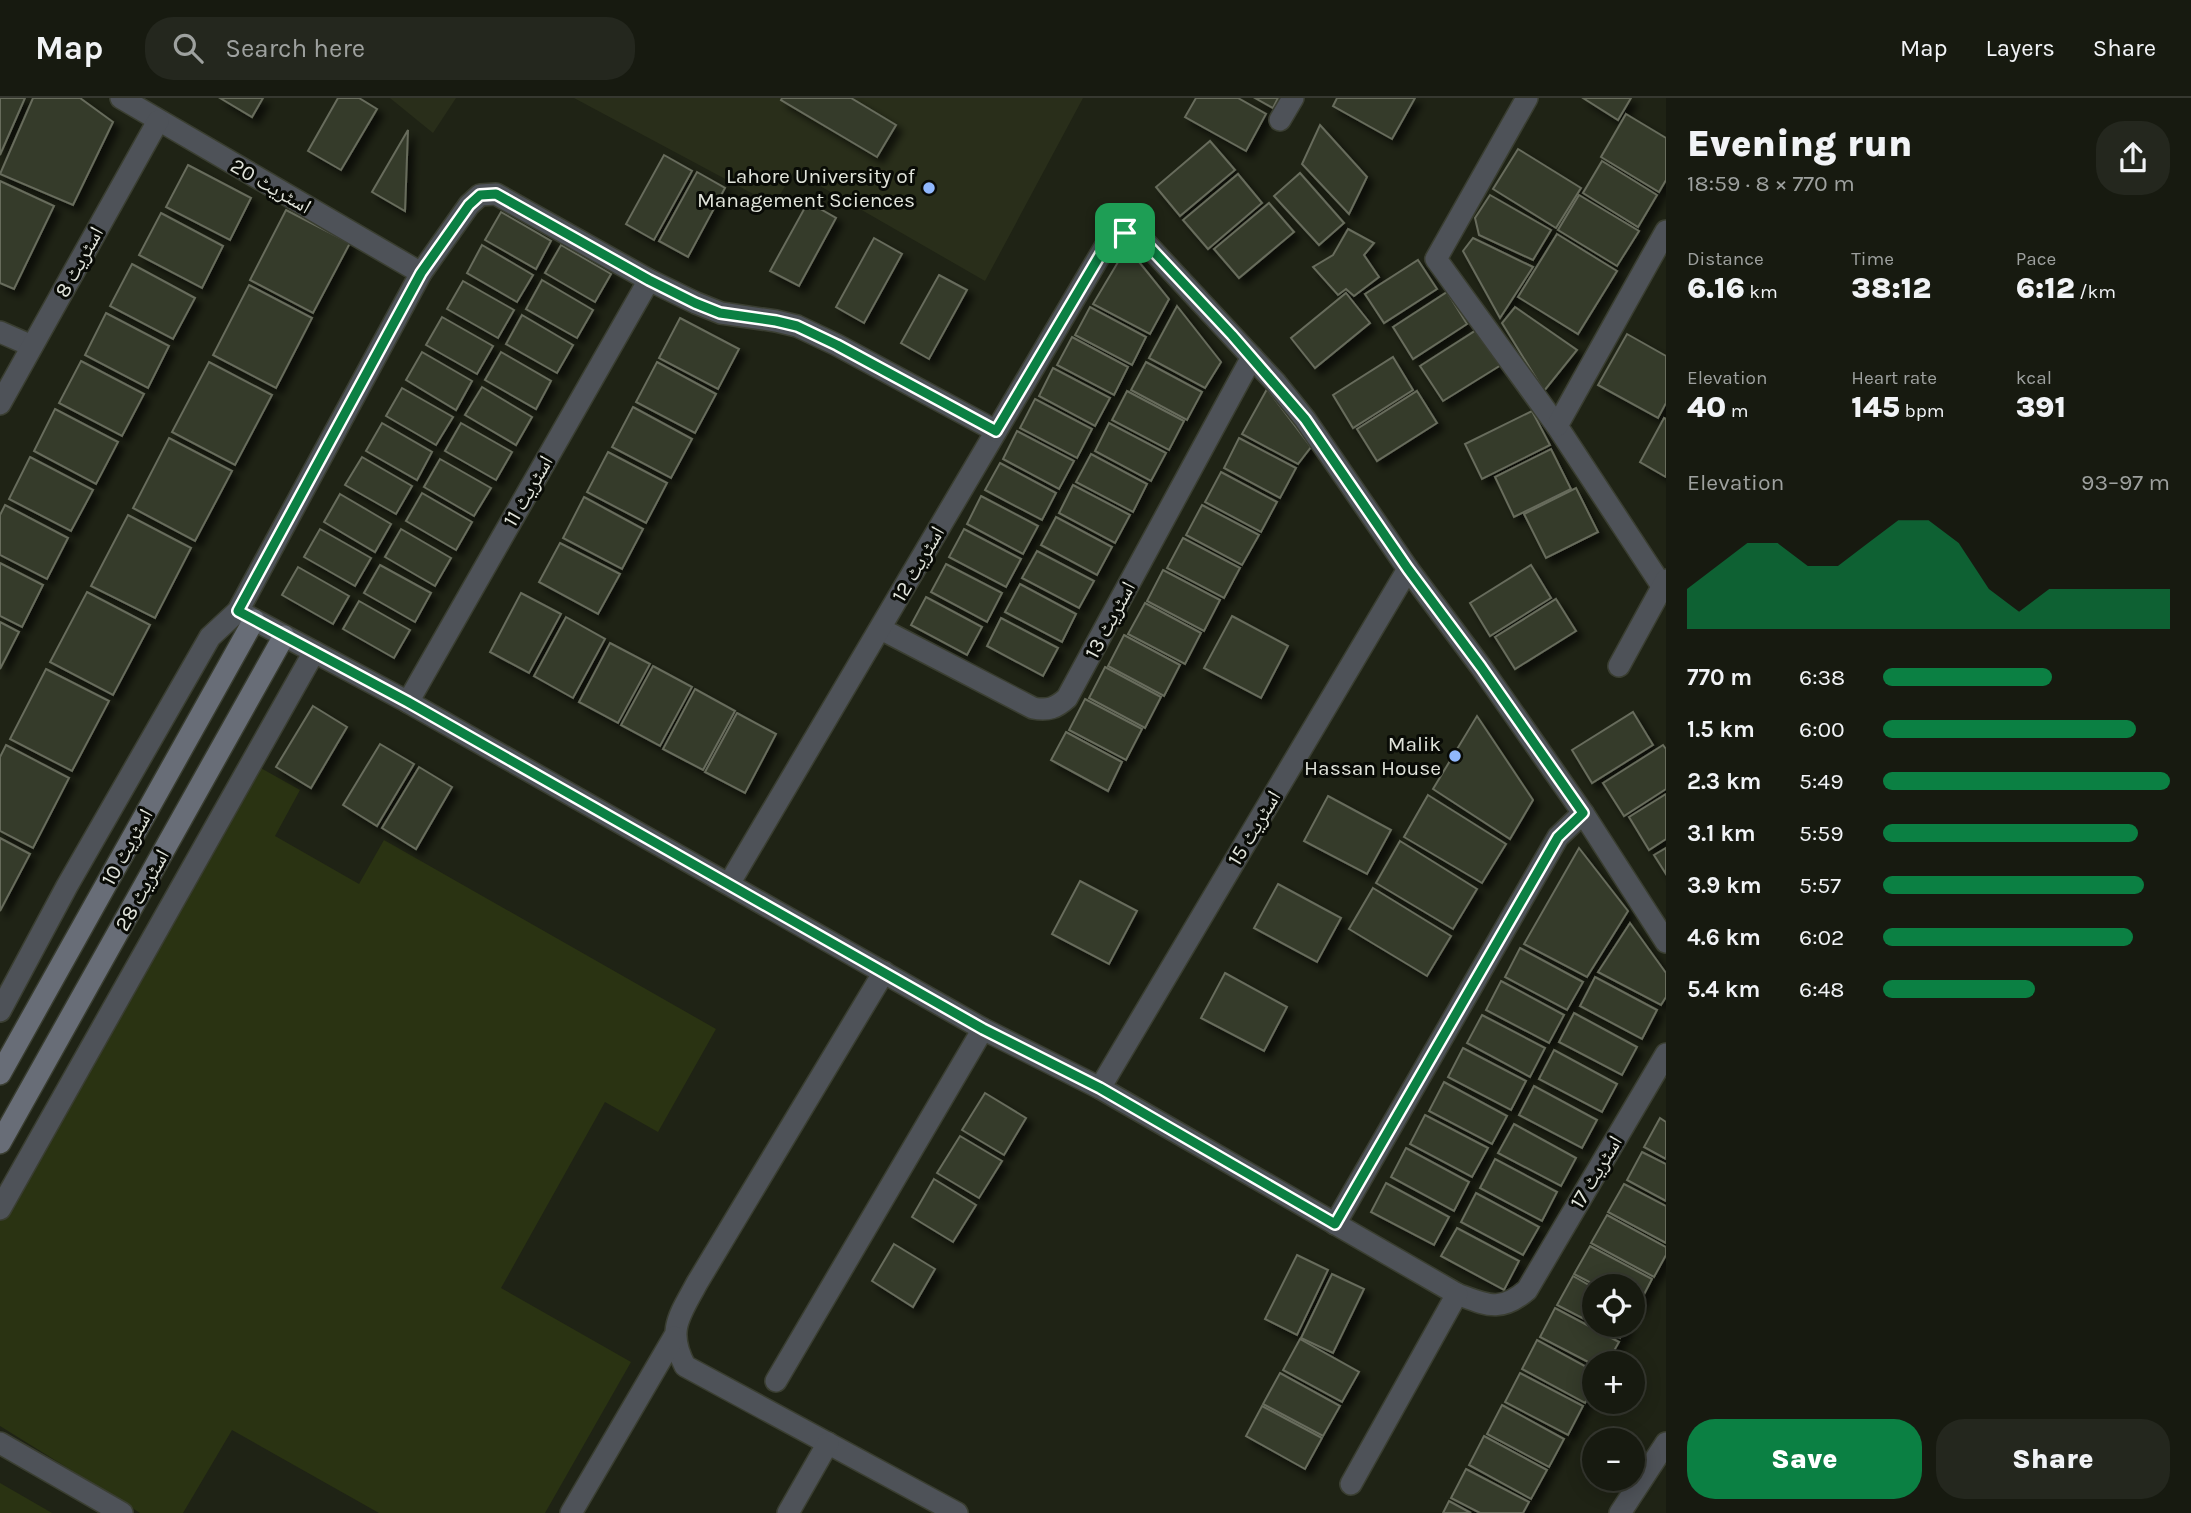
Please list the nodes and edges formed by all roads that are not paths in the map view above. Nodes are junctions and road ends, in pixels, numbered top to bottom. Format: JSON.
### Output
{"nodes":[{"id":1,"x":121,"y":98,"type":"edge"},
{"id":2,"x":1293,"y":98,"type":"edge"},
{"id":3,"x":1527,"y":98,"type":"edge"},
{"id":4,"x":1280,"y":120,"type":"dead end"},
{"id":5,"x":158,"y":121,"type":"junction"},
{"id":6,"x":1666,"y":231,"type":"edge"},
{"id":7,"x":421,"y":273,"type":"junction"},
{"id":8,"x":649,"y":280,"type":"junction"},
{"id":9,"x":0,"y":332,"type":"edge"},
{"id":10,"x":32,"y":346,"type":"junction"},
{"id":11,"x":1252,"y":357,"type":"junction"},
{"id":12,"x":0,"y":404,"type":"edge"},
{"id":13,"x":1557,"y":426,"type":"junction"},
{"id":14,"x":996,"y":431,"type":"junction"},
{"id":15,"x":1408,"y":569,"type":"junction"},
{"id":16,"x":1664,"y":583,"type":"edge"},
{"id":17,"x":246,"y":616,"type":"junction"},
{"id":18,"x":881,"y":629,"type":"junction"},
{"id":19,"x":284,"y":636,"type":"junction"},
{"id":20,"x":314,"y":652,"type":"junction"},
{"id":21,"x":1619,"y":666,"type":"dead end"},
{"id":22,"x":408,"y":702,"type":"junction"},
{"id":23,"x":1583,"y":813,"type":"junction"},
{"id":24,"x":729,"y":884,"type":"junction"},
{"id":25,"x":1666,"y":942,"type":"edge"},
{"id":26,"x":884,"y":972,"type":"junction"},
{"id":27,"x":0,"y":1011,"type":"edge"},
{"id":28,"x":983,"y":1029,"type":"junction"},
{"id":29,"x":1666,"y":1054,"type":"edge"},
{"id":30,"x":1,"y":1068,"type":"edge"},
{"id":31,"x":1100,"y":1088,"type":"junction"},
{"id":32,"x":0,"y":1143,"type":"edge"},
{"id":33,"x":0,"y":1209,"type":"edge"},
{"id":34,"x":1335,"y":1224,"type":"junction"},
{"id":35,"x":1457,"y":1293,"type":"junction"},
{"id":36,"x":674,"y":1337,"type":"junction"},
{"id":37,"x":776,"y":1381,"type":"dead end"},
{"id":38,"x":0,"y":1443,"type":"edge"},
{"id":39,"x":828,"y":1443,"type":"junction"},
{"id":40,"x":1666,"y":1443,"type":"edge"},
{"id":41,"x":1351,"y":1484,"type":"dead end"},
{"id":42,"x":122,"y":1513,"type":"edge"},
{"id":43,"x":571,"y":1513,"type":"edge"},
{"id":44,"x":788,"y":1513,"type":"edge"},
{"id":45,"x":957,"y":1513,"type":"edge"},
{"id":46,"x":1620,"y":1513,"type":"edge"}],
"edges":[{"from":1,"to":5,"type":"street","name":"اسٹریٹ 20"},
{"from":2,"to":4,"type":"street"},
{"from":3,"to":13,"type":"street"},
{"from":5,"to":7,"type":"street","name":"اسٹریٹ 20"},
{"from":5,"to":10,"type":"street","name":"اسٹریٹ 8"},
{"from":6,"to":13,"type":"street"},
{"from":7,"to":8,"type":"street","name":"اسٹریٹ 10"},
{"from":7,"to":17,"type":"street","name":"اسٹریٹ 10"},
{"from":8,"to":14,"type":"street"},
{"from":8,"to":22,"type":"street","name":"اسٹریٹ 11"},
{"from":9,"to":10,"type":"street"},
{"from":10,"to":12,"type":"street","name":"اسٹریٹ 8"},
{"from":11,"to":14,"type":"street","name":"اسٹریٹ 12"},
{"from":11,"to":15,"type":"street"},
{"from":11,"to":18,"type":"street","name":"اسٹریٹ 13"},
{"from":13,"to":16,"type":"street"},
{"from":14,"to":18,"type":"street","name":"اسٹریٹ 12"},
{"from":15,"to":23,"type":"street"},
{"from":15,"to":31,"type":"street","name":"اسٹریٹ 15"},
{"from":16,"to":21,"type":"street"},
{"from":17,"to":19,"type":"street"},
{"from":17,"to":27,"type":"street"},
{"from":17,"to":30,"type":"street","name":"اسٹریٹ 10"},
{"from":18,"to":24,"type":"street","name":"اسٹریٹ 12"},
{"from":19,"to":20,"type":"street"},
{"from":19,"to":32,"type":"street","name":"اسٹریٹ 28"},
{"from":20,"to":22,"type":"street"},
{"from":20,"to":33,"type":"street"},
{"from":22,"to":24,"type":"street"},
{"from":23,"to":25,"type":"street"},
{"from":23,"to":34,"type":"street"},
{"from":24,"to":26,"type":"street"},
{"from":26,"to":28,"type":"street"},
{"from":26,"to":36,"type":"street"},
{"from":28,"to":31,"type":"street"},
{"from":28,"to":37,"type":"street"},
{"from":29,"to":35,"type":"street","name":"اسٹریٹ 17"},
{"from":31,"to":34,"type":"street"},
{"from":34,"to":35,"type":"street"},
{"from":35,"to":41,"type":"street"},
{"from":36,"to":39,"type":"street"},
{"from":36,"to":43,"type":"street"},
{"from":38,"to":42,"type":"street"},
{"from":39,"to":44,"type":"street"},
{"from":39,"to":45,"type":"street"},
{"from":40,"to":46,"type":"street"}]}
